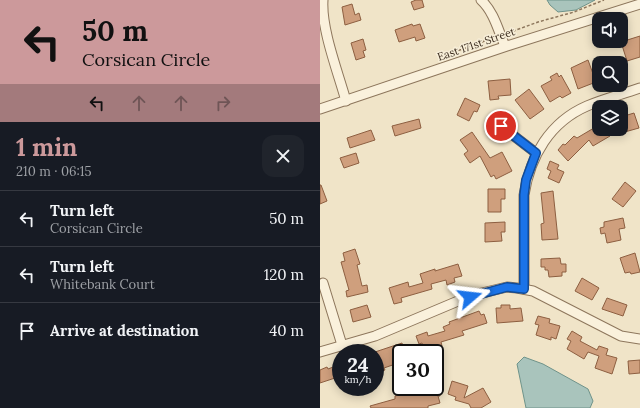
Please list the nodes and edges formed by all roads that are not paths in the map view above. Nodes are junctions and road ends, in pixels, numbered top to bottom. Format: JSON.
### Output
{"nodes":[{"id":1,"x":323,"y":0,"type":"edge"},
{"id":2,"x":481,"y":0,"type":"edge"},
{"id":3,"x":640,"y":4,"type":"edge"},
{"id":4,"x":505,"y":46,"type":"junction"},
{"id":5,"x":640,"y":88,"type":"edge"},
{"id":6,"x":346,"y":101,"type":"junction"},
{"id":7,"x":320,"y":109,"type":"edge"},
{"id":8,"x":501,"y":126,"type":"dead end"},
{"id":9,"x":536,"y":153,"type":"junction"},
{"id":10,"x":323,"y":283,"type":"dead end"},
{"id":11,"x":524,"y":289,"type":"junction"},
{"id":12,"x":640,"y":340,"type":"edge"},
{"id":13,"x":342,"y":344,"type":"edge"},
{"id":14,"x":346,"y":344,"type":"edge"},
{"id":15,"x":332,"y":348,"type":"edge"},
{"id":16,"x":320,"y":352,"type":"edge"}],
"edges":[{"from":1,"to":6,"type":"street"},
{"from":2,"to":4,"type":"street"},
{"from":3,"to":4,"type":"street","name":"East 171st Street"},
{"from":4,"to":6,"type":"street","name":"East 171st Street"},
{"from":5,"to":9,"type":"street"},
{"from":6,"to":7,"type":"street","name":"East 171st Street"},
{"from":8,"to":9,"type":"street"},
{"from":9,"to":11,"type":"street"},
{"from":10,"to":13,"type":"street"},
{"from":11,"to":12,"type":"street"},
{"from":11,"to":14,"type":"street"},
{"from":15,"to":16,"type":"street"}]}
